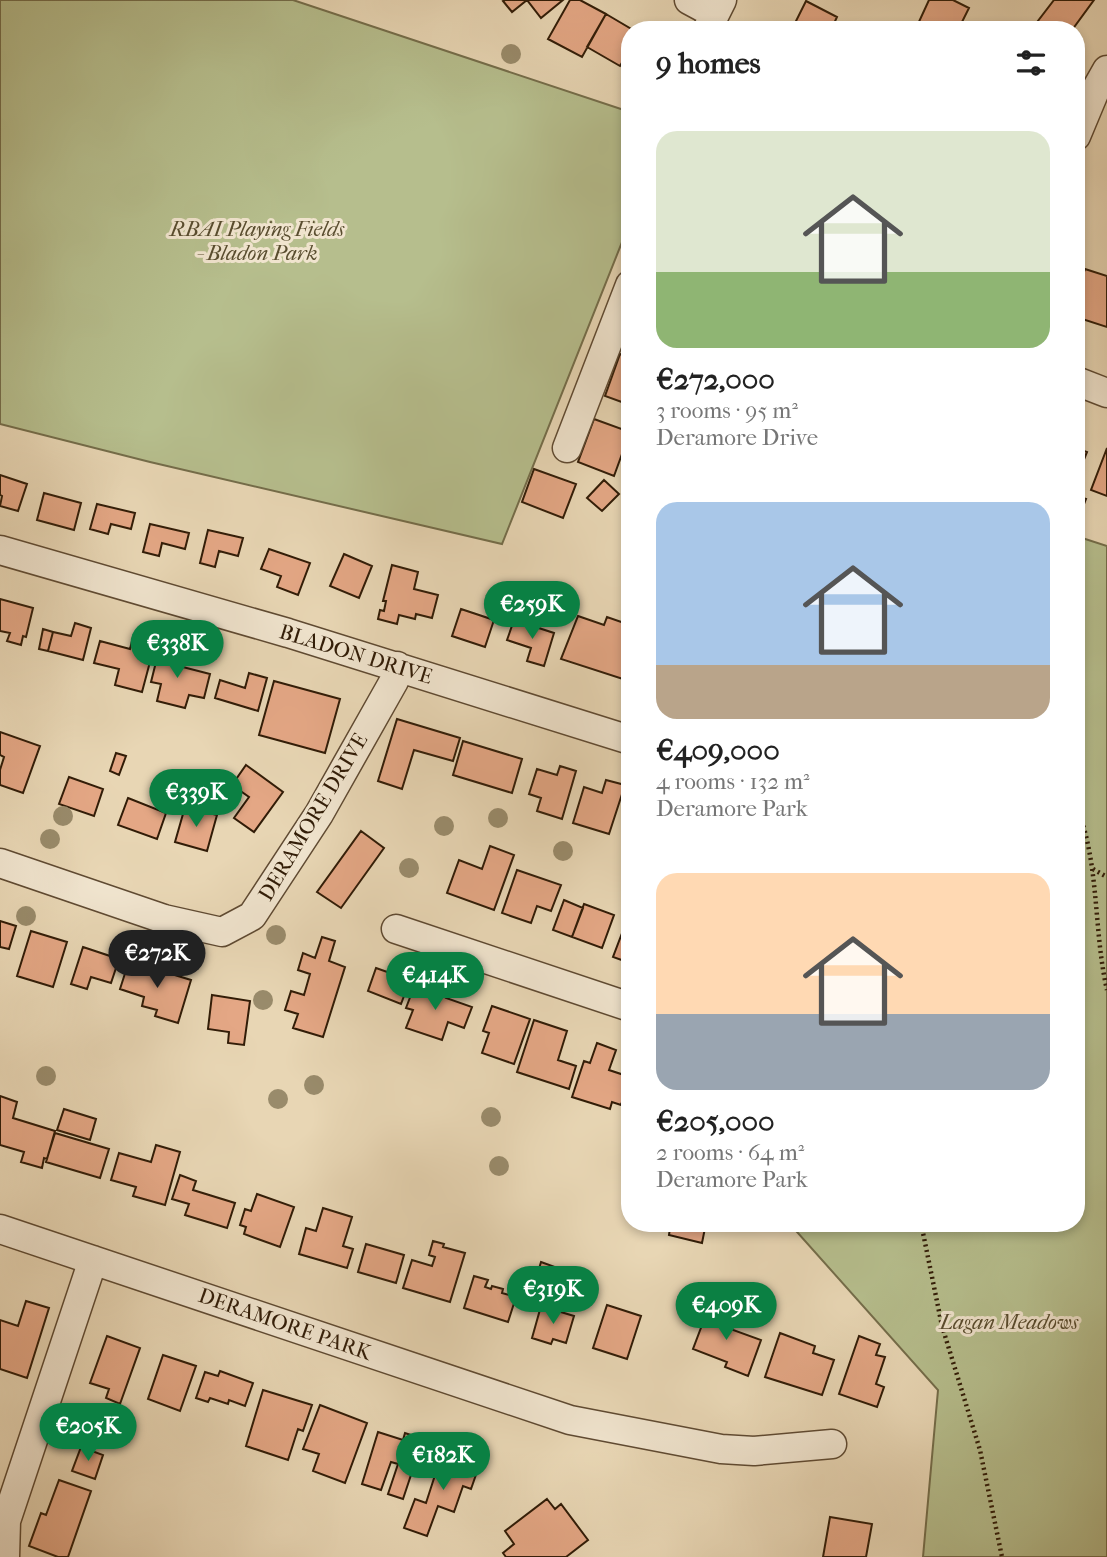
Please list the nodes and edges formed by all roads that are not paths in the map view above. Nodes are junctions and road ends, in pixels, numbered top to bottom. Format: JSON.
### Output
{"nodes":[{"id":1,"x":689,"y":0,"type":"edge"},
{"id":2,"x":715,"y":14,"type":"edge"},
{"id":3,"x":1107,"y":70,"type":"edge"},
{"id":4,"x":1085,"y":114,"type":"edge"},
{"id":5,"x":621,"y":308,"type":"edge"},
{"id":6,"x":1085,"y":384,"type":"edge"},
{"id":7,"x":1107,"y":393,"type":"edge"},
{"id":8,"x":567,"y":448,"type":"dead end"},
{"id":9,"x":0,"y":550,"type":"edge"},
{"id":10,"x":397,"y":666,"type":"junction"},
{"id":11,"x":621,"y":737,"type":"edge"},
{"id":12,"x":0,"y":863,"type":"edge"},
{"id":13,"x":396,"y":929,"type":"dead end"},
{"id":14,"x":621,"y":1004,"type":"edge"},
{"id":15,"x":0,"y":1229,"type":"edge"},
{"id":16,"x":93,"y":1260,"type":"junction"},
{"id":17,"x":832,"y":1444,"type":"dead end"},
{"id":18,"x":5,"y":1557,"type":"edge"}],
"edges":[{"from":1,"to":2,"type":"street"},
{"from":3,"to":4,"type":"street"},
{"from":5,"to":8,"type":"street"},
{"from":6,"to":7,"type":"street"},
{"from":9,"to":10,"type":"street","name":"BLADON DRIVE"},
{"from":10,"to":11,"type":"street","name":"BLADON DRIVE"},
{"from":10,"to":12,"type":"street","name":"DERAMORE DRIVE"},
{"from":13,"to":14,"type":"street"},
{"from":15,"to":16,"type":"street","name":"DERAMORE PARK"},
{"from":16,"to":17,"type":"street","name":"DERAMORE PARK"},
{"from":16,"to":18,"type":"street"}]}
